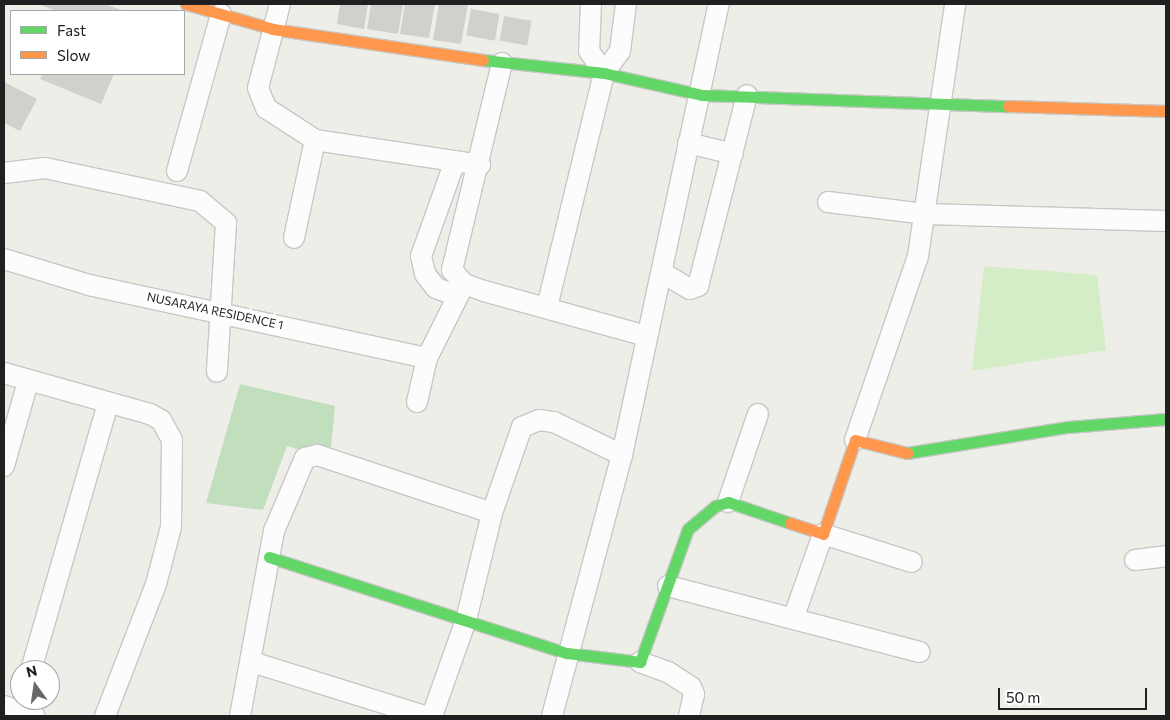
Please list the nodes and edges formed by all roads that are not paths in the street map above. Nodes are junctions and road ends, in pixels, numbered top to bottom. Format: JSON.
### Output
{"nodes":[{"id":1,"x":186,"y":4,"type":"edge"},
{"id":2,"x":280,"y":4,"type":"edge"},
{"id":3,"x":591,"y":4,"type":"edge"},
{"id":4,"x":626,"y":4,"type":"edge"},
{"id":5,"x":719,"y":4,"type":"edge"},
{"id":6,"x":956,"y":4,"type":"edge"},
{"id":7,"x":221,"y":14,"type":"junction"},
{"id":8,"x":273,"y":28,"type":"junction"},
{"id":9,"x":502,"y":63,"type":"junction"},
{"id":10,"x":604,"y":73,"type":"junction"},
{"id":11,"x":702,"y":95,"type":"junction"},
{"id":12,"x":747,"y":95,"type":"junction"},
{"id":13,"x":941,"y":104,"type":"junction"},
{"id":14,"x":1166,"y":111,"type":"edge"},
{"id":15,"x":316,"y":140,"type":"junction"},
{"id":16,"x":688,"y":143,"type":"junction"},
{"id":17,"x":733,"y":154,"type":"junction"},
{"id":18,"x":455,"y":161,"type":"junction"},
{"id":19,"x":480,"y":165,"type":"junction"},
{"id":20,"x":177,"y":171,"type":"dead end"},
{"id":21,"x":4,"y":173,"type":"edge"},
{"id":22,"x":828,"y":202,"type":"dead end"},
{"id":23,"x":926,"y":214,"type":"junction"},
{"id":24,"x":1166,"y":222,"type":"edge"},
{"id":25,"x":294,"y":238,"type":"dead end"},
{"id":26,"x":4,"y":259,"type":"edge"},
{"id":27,"x":663,"y":273,"type":"junction"},
{"id":28,"x":461,"y":290,"type":"junction"},
{"id":29,"x":547,"y":307,"type":"junction"},
{"id":30,"x":222,"y":312,"type":"junction"},
{"id":31,"x":646,"y":336,"type":"junction"},
{"id":32,"x":427,"y":358,"type":"junction"},
{"id":33,"x":216,"y":372,"type":"dead end"},
{"id":34,"x":4,"y":373,"type":"edge"},
{"id":35,"x":28,"y":382,"type":"junction"},
{"id":36,"x":417,"y":402,"type":"dead end"},
{"id":37,"x":108,"y":403,"type":"junction"},
{"id":38,"x":758,"y":414,"type":"dead end"},
{"id":39,"x":1166,"y":420,"type":"edge"},
{"id":40,"x":855,"y":440,"type":"junction"},
{"id":41,"x":622,"y":455,"type":"junction"},
{"id":42,"x":4,"y":466,"type":"edge"},
{"id":43,"x":728,"y":502,"type":"junction"},
{"id":44,"x":492,"y":513,"type":"junction"},
{"id":45,"x":823,"y":534,"type":"junction"},
{"id":46,"x":1166,"y":556,"type":"edge"},
{"id":47,"x":269,"y":557,"type":"junction"},
{"id":48,"x":1135,"y":560,"type":"dead end"},
{"id":49,"x":912,"y":562,"type":"dead end"},
{"id":50,"x":668,"y":586,"type":"junction"},
{"id":51,"x":794,"y":616,"type":"junction"},
{"id":52,"x":466,"y":620,"type":"junction"},
{"id":53,"x":919,"y":652,"type":"dead end"},
{"id":54,"x":567,"y":653,"type":"junction"},
{"id":55,"x":33,"y":660,"type":"edge"},
{"id":56,"x":252,"y":662,"type":"junction"},
{"id":57,"x":640,"y":662,"type":"junction"},
{"id":58,"x":105,"y":716,"type":"edge"},
{"id":59,"x":240,"y":716,"type":"edge"},
{"id":60,"x":424,"y":716,"type":"edge"},
{"id":61,"x":432,"y":716,"type":"edge"},
{"id":62,"x":552,"y":716,"type":"edge"},
{"id":63,"x":689,"y":716,"type":"edge"}],
"edges":[{"from":1,"to":7,"type":"street"},
{"from":2,"to":8,"type":"street"},
{"from":3,"to":10,"type":"street"},
{"from":4,"to":10,"type":"street"},
{"from":5,"to":11,"type":"street"},
{"from":6,"to":13,"type":"street"},
{"from":7,"to":8,"type":"street"},
{"from":7,"to":20,"type":"street"},
{"from":8,"to":9,"type":"street"},
{"from":8,"to":15,"type":"street"},
{"from":9,"to":10,"type":"street"},
{"from":9,"to":19,"type":"street"},
{"from":10,"to":11,"type":"street"},
{"from":10,"to":29,"type":"street"},
{"from":11,"to":12,"type":"street"},
{"from":11,"to":16,"type":"street"},
{"from":12,"to":13,"type":"street"},
{"from":12,"to":17,"type":"street"},
{"from":13,"to":14,"type":"street"},
{"from":13,"to":23,"type":"street"},
{"from":15,"to":18,"type":"street"},
{"from":15,"to":25,"type":"street"},
{"from":16,"to":17,"type":"street"},
{"from":16,"to":27,"type":"street"},
{"from":17,"to":27,"type":"street"},
{"from":18,"to":19,"type":"street"},
{"from":18,"to":28,"type":"street"},
{"from":19,"to":28,"type":"street"},
{"from":21,"to":30,"type":"street"},
{"from":22,"to":23,"type":"street"},
{"from":23,"to":24,"type":"street"},
{"from":23,"to":40,"type":"street"},
{"from":26,"to":30,"type":"street","name":"NUSARAYA RESIDENCE 1"},
{"from":27,"to":31,"type":"street"},
{"from":28,"to":29,"type":"street"},
{"from":28,"to":32,"type":"street"},
{"from":29,"to":31,"type":"street"},
{"from":30,"to":32,"type":"street","name":"NUSARAYA RESIDENCE 1"},
{"from":30,"to":33,"type":"street"},
{"from":31,"to":41,"type":"street"},
{"from":32,"to":36,"type":"street"},
{"from":34,"to":35,"type":"street"},
{"from":35,"to":37,"type":"street"},
{"from":35,"to":42,"type":"street"},
{"from":37,"to":55,"type":"street"},
{"from":37,"to":58,"type":"street"},
{"from":38,"to":43,"type":"street"},
{"from":39,"to":40,"type":"street"},
{"from":40,"to":45,"type":"street"},
{"from":41,"to":44,"type":"street"},
{"from":41,"to":54,"type":"street"},
{"from":43,"to":45,"type":"street"},
{"from":43,"to":50,"type":"street"},
{"from":44,"to":47,"type":"street"},
{"from":44,"to":52,"type":"street"},
{"from":45,"to":49,"type":"street"},
{"from":45,"to":51,"type":"street"},
{"from":46,"to":48,"type":"street"},
{"from":47,"to":52,"type":"street"},
{"from":47,"to":56,"type":"street"},
{"from":50,"to":51,"type":"street"},
{"from":50,"to":57,"type":"street"},
{"from":51,"to":53,"type":"street"},
{"from":52,"to":54,"type":"street"},
{"from":52,"to":61,"type":"street"},
{"from":54,"to":57,"type":"street"},
{"from":54,"to":62,"type":"street"},
{"from":56,"to":59,"type":"street"},
{"from":56,"to":60,"type":"street"},
{"from":57,"to":63,"type":"street"}]}
